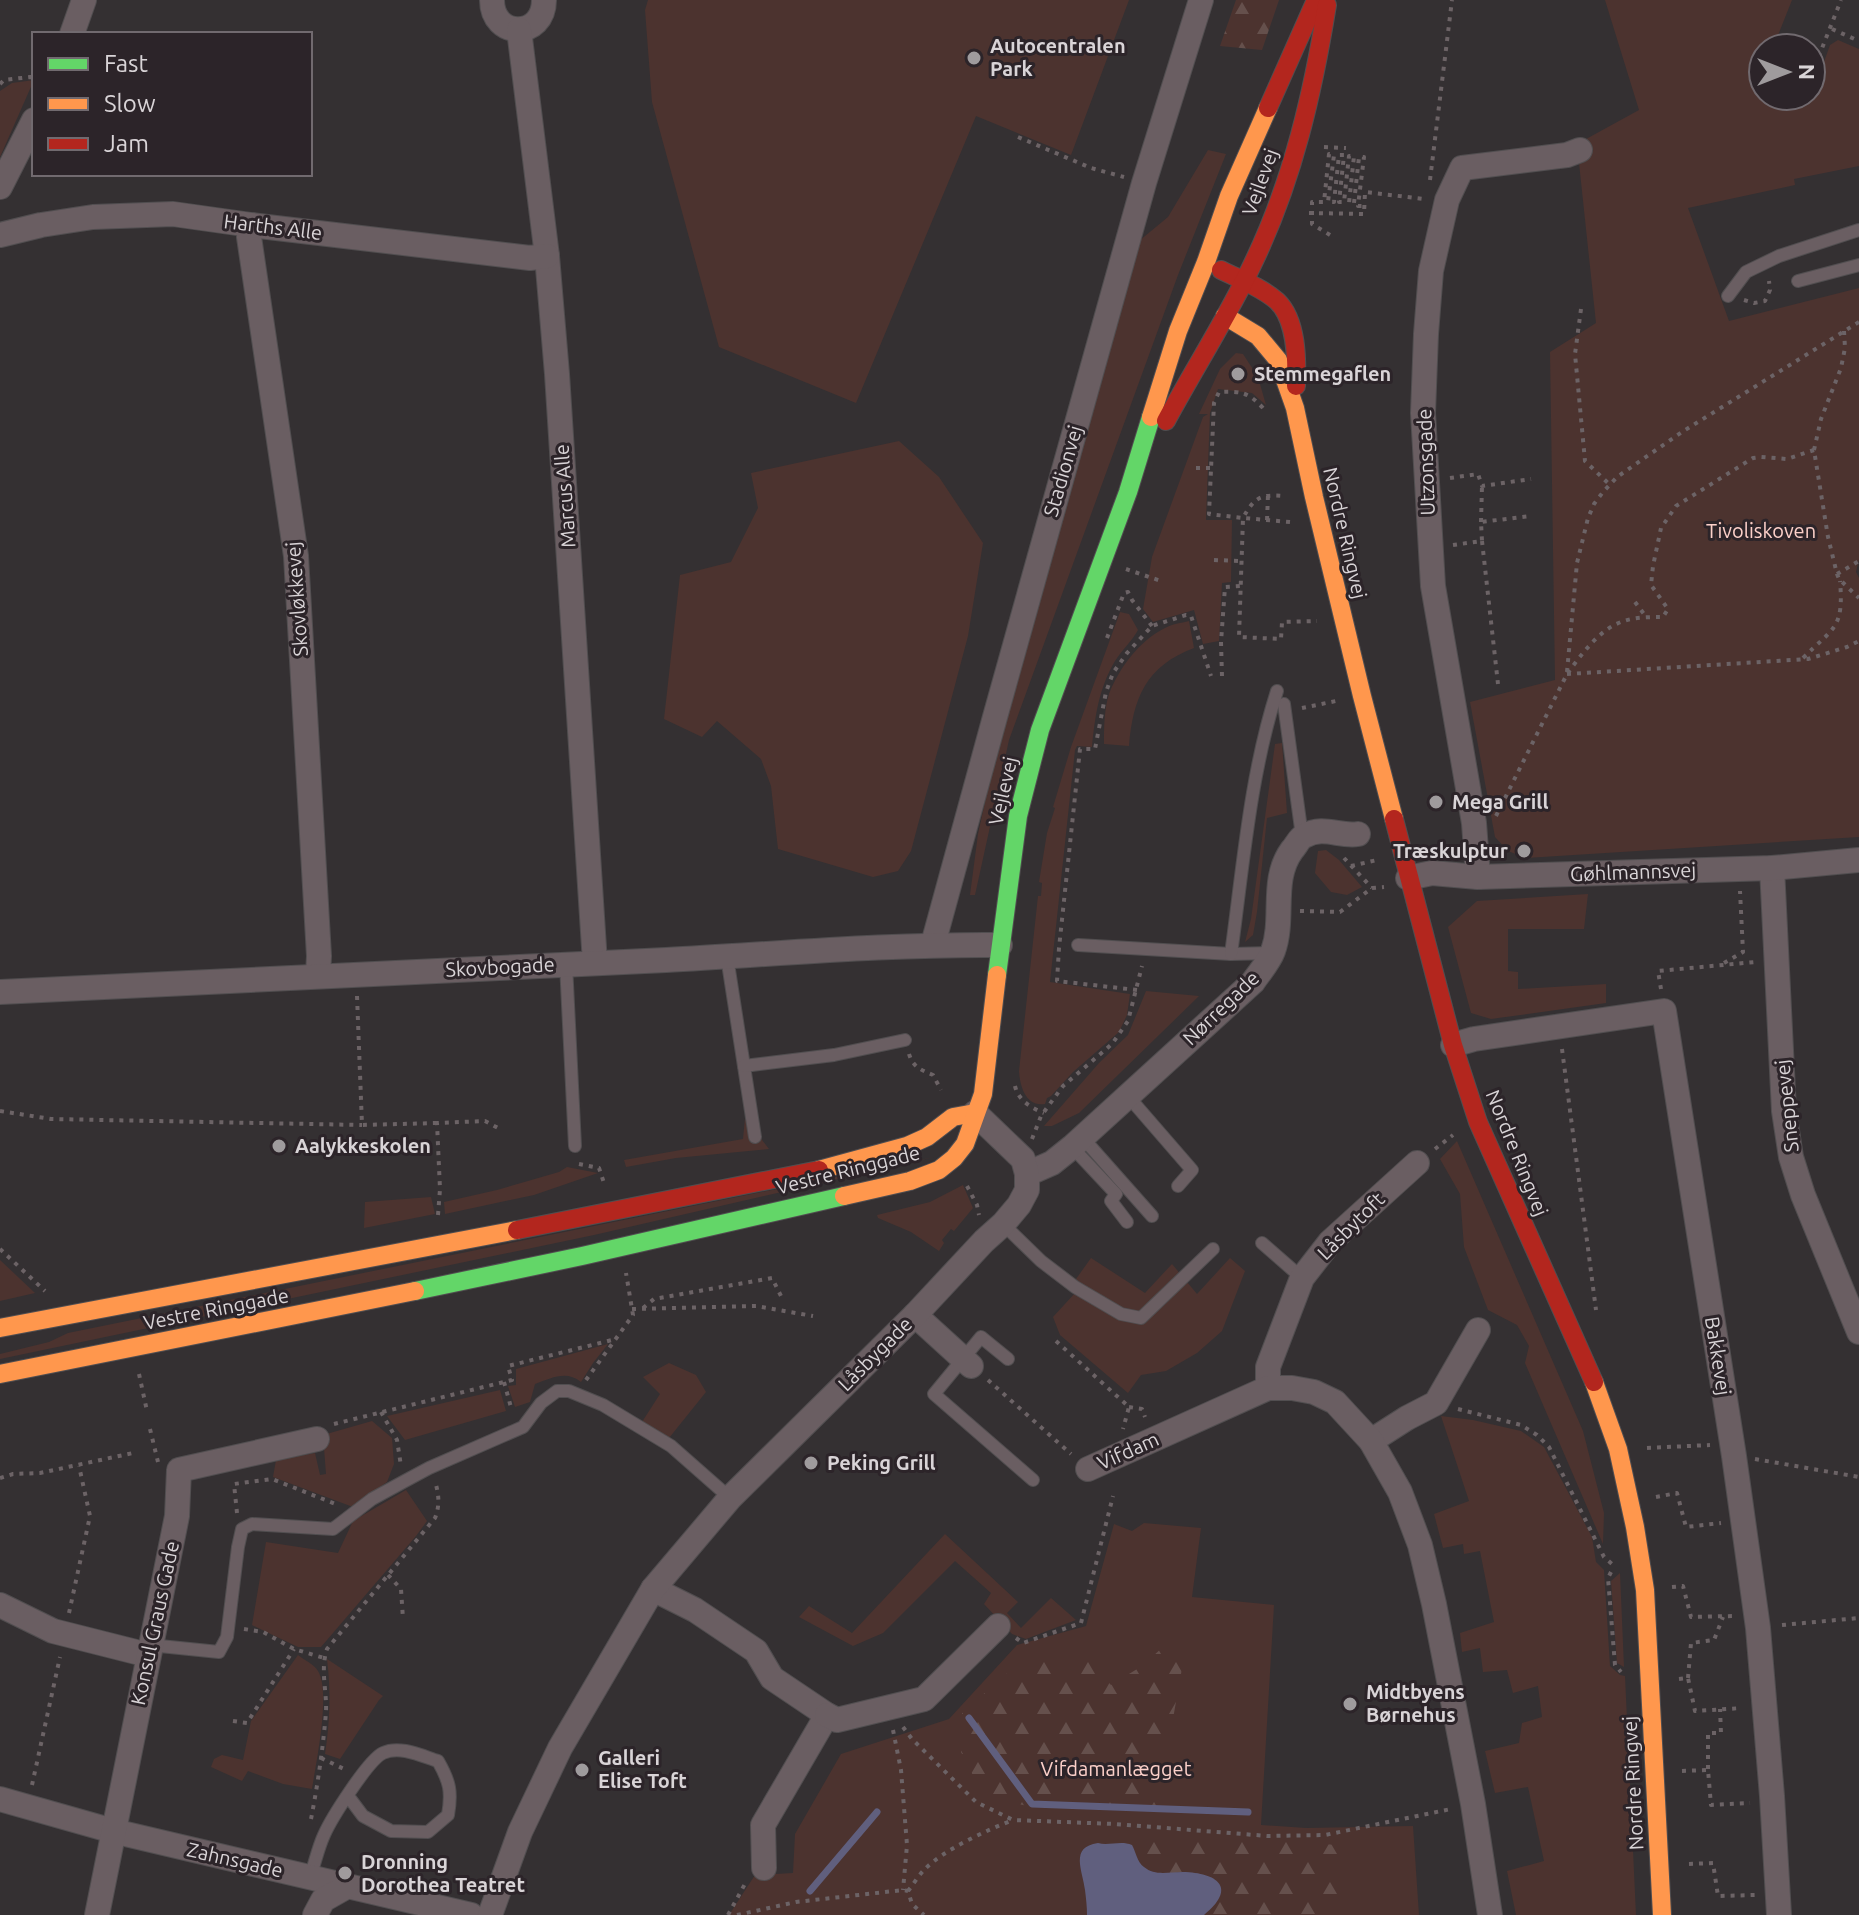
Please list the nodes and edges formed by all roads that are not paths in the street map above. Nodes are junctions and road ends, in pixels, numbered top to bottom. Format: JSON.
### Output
{"nodes":[{"id":1,"x":84,"y":0,"type":"edge"},
{"id":2,"x":492,"y":0,"type":"edge"},
{"id":3,"x":544,"y":0,"type":"edge"},
{"id":4,"x":1201,"y":0,"type":"edge"},
{"id":5,"x":1316,"y":0,"type":"edge"},
{"id":6,"x":1327,"y":0,"type":"edge"},
{"id":7,"x":519,"y":30,"type":"junction"},
{"id":8,"x":73,"y":32,"type":"edge"},
{"id":9,"x":32,"y":124,"type":"edge"},
{"id":10,"x":1580,"y":150,"type":"dead end"},
{"id":11,"x":0,"y":187,"type":"edge"},
{"id":12,"x":251,"y":225,"type":"junction"},
{"id":13,"x":1859,"y":230,"type":"edge"},
{"id":14,"x":0,"y":235,"type":"edge"},
{"id":15,"x":547,"y":256,"type":"junction"},
{"id":16,"x":1859,"y":265,"type":"edge"},
{"id":17,"x":1214,"y":266,"type":"junction"},
{"id":18,"x":1243,"y":281,"type":"junction"},
{"id":19,"x":1798,"y":281,"type":"dead end"},
{"id":20,"x":1728,"y":296,"type":"road end"},
{"id":21,"x":1225,"y":316,"type":"junction"},
{"id":22,"x":1295,"y":408,"type":"junction"},
{"id":23,"x":1128,"y":492,"type":"junction"},
{"id":24,"x":1277,"y":691,"type":"dead end"},
{"id":25,"x":1284,"y":704,"type":"dead end"},
{"id":26,"x":1311,"y":834,"type":"junction"},
{"id":27,"x":1358,"y":834,"type":"dead end"},
{"id":28,"x":1859,"y":860,"type":"edge"},
{"id":29,"x":1478,"y":866,"type":"junction"},
{"id":30,"x":1772,"y":868,"type":"junction"},
{"id":31,"x":1408,"y":878,"type":"junction"},
{"id":32,"x":933,"y":944,"type":"junction"},
{"id":33,"x":1000,"y":945,"type":"junction"},
{"id":34,"x":1078,"y":945,"type":"dead end"},
{"id":35,"x":1272,"y":953,"type":"junction"},
{"id":36,"x":1231,"y":954,"type":"junction"},
{"id":37,"x":727,"y":957,"type":"junction"},
{"id":38,"x":595,"y":963,"type":"junction"},
{"id":39,"x":566,"y":964,"type":"junction"},
{"id":40,"x":318,"y":975,"type":"junction"},
{"id":41,"x":0,"y":992,"type":"edge"},
{"id":42,"x":905,"y":1040,"type":"road end"},
{"id":43,"x":1453,"y":1045,"type":"junction"},
{"id":44,"x":744,"y":1066,"type":"junction"},
{"id":45,"x":1127,"y":1095,"type":"junction"},
{"id":46,"x":975,"y":1113,"type":"junction"},
{"id":47,"x":755,"y":1137,"type":"dead end"},
{"id":48,"x":1077,"y":1142,"type":"junction"},
{"id":49,"x":575,"y":1146,"type":"road end"},
{"id":50,"x":1417,"y":1163,"type":"road end"},
{"id":51,"x":1025,"y":1167,"type":"junction"},
{"id":52,"x":1178,"y":1186,"type":"dead end"},
{"id":53,"x":1152,"y":1216,"type":"dead end"},
{"id":54,"x":1127,"y":1222,"type":"dead end"},
{"id":55,"x":1003,"y":1224,"type":"junction"},
{"id":56,"x":1262,"y":1243,"type":"dead end"},
{"id":57,"x":1213,"y":1249,"type":"dead end"},
{"id":58,"x":1302,"y":1278,"type":"junction"},
{"id":59,"x":915,"y":1315,"type":"junction"},
{"id":60,"x":0,"y":1328,"type":"edge"},
{"id":61,"x":1478,"y":1330,"type":"dead end"},
{"id":62,"x":1859,"y":1332,"type":"edge"},
{"id":63,"x":1008,"y":1359,"type":"dead end"},
{"id":64,"x":967,"y":1362,"type":"junction"},
{"id":65,"x":0,"y":1374,"type":"edge"},
{"id":66,"x":1268,"y":1388,"type":"junction"},
{"id":67,"x":317,"y":1439,"type":"road end"},
{"id":68,"x":1371,"y":1441,"type":"junction"},
{"id":69,"x":1088,"y":1469,"type":"road end"},
{"id":70,"x":1033,"y":1480,"type":"dead end"},
{"id":71,"x":730,"y":1498,"type":"junction"},
{"id":72,"x":653,"y":1589,"type":"junction"},
{"id":73,"x":0,"y":1605,"type":"edge"},
{"id":74,"x":998,"y":1626,"type":"road end"},
{"id":75,"x":149,"y":1650,"type":"junction"},
{"id":76,"x":827,"y":1715,"type":"junction"},
{"id":77,"x":348,"y":1796,"type":"junction"},
{"id":78,"x":0,"y":1799,"type":"edge"},
{"id":79,"x":113,"y":1831,"type":"junction"},
{"id":80,"x":764,"y":1868,"type":"road end"},
{"id":81,"x":310,"y":1877,"type":"junction"},
{"id":82,"x":346,"y":1887,"type":"junction"},
{"id":83,"x":1778,"y":1904,"type":"edge"},
{"id":84,"x":97,"y":1915,"type":"edge"},
{"id":85,"x":315,"y":1915,"type":"edge"},
{"id":86,"x":471,"y":1915,"type":"edge"},
{"id":87,"x":490,"y":1915,"type":"edge"},
{"id":88,"x":1490,"y":1915,"type":"edge"},
{"id":89,"x":1662,"y":1915,"type":"edge"}],
"edges":[{"from":1,"to":8,"type":"street"},
{"from":2,"to":7,"type":"street"},
{"from":3,"to":7,"type":"street"},
{"from":4,"to":32,"type":"street","name":"Stadionvej"},
{"from":5,"to":17,"type":"main road","name":"Vejlevej"},
{"from":6,"to":18,"type":"main road","name":"Vejlevej"},
{"from":7,"to":15,"type":"street","name":"Marcus Alle"},
{"from":9,"to":11,"type":"street"},
{"from":10,"to":29,"type":"street","name":"Utzonsgade"},
{"from":12,"to":14,"type":"street","name":"Harths Alle"},
{"from":12,"to":15,"type":"street","name":"Harths Alle"},
{"from":12,"to":40,"type":"street","name":"Skovløkkevej"},
{"from":13,"to":20,"type":"lane"},
{"from":15,"to":38,"type":"street","name":"Marcus Alle"},
{"from":16,"to":19,"type":"lane"},
{"from":17,"to":18,"type":"main road","name":"Nordre Ringvej"},
{"from":17,"to":21,"type":"main road"},
{"from":17,"to":23,"type":"main road","name":"Vejlevej"},
{"from":18,"to":21,"type":"main road","name":"Vejlevej"},
{"from":18,"to":22,"type":"main road","name":"Nordre Ringvej"},
{"from":21,"to":22,"type":"main road","name":"Nordre Ringvej"},
{"from":21,"to":23,"type":"main road","name":"Vejlevej"},
{"from":22,"to":31,"type":"main road","name":"Nordre Ringvej"},
{"from":23,"to":33,"type":"main road","name":"Vejlevej"},
{"from":24,"to":36,"type":"lane"},
{"from":25,"to":26,"type":"lane"},
{"from":26,"to":27,"type":"street"},
{"from":26,"to":35,"type":"street","name":"Nørregade"},
{"from":28,"to":30,"type":"street","name":"Gøhlmannsvej"},
{"from":29,"to":30,"type":"street","name":"Gøhlmannsvej"},
{"from":29,"to":31,"type":"street","name":"Gøhlmannsvej"},
{"from":30,"to":62,"type":"street","name":"Sneppevej"},
{"from":31,"to":43,"type":"main road","name":"Nordre Ringvej"},
{"from":32,"to":33,"type":"street","name":"Skovbogade"},
{"from":32,"to":37,"type":"street","name":"Skovbogade"},
{"from":33,"to":46,"type":"main road","name":"Vejlevej"},
{"from":34,"to":36,"type":"lane"},
{"from":35,"to":36,"type":"lane"},
{"from":35,"to":45,"type":"street","name":"Nørregade"},
{"from":37,"to":38,"type":"street","name":"Skovbogade"},
{"from":37,"to":44,"type":"lane"},
{"from":38,"to":39,"type":"street","name":"Skovbogade"},
{"from":39,"to":40,"type":"street","name":"Skovbogade"},
{"from":39,"to":49,"type":"lane"},
{"from":40,"to":41,"type":"street","name":"Skovbogade"},
{"from":42,"to":44,"type":"lane"},
{"from":43,"to":83,"type":"street","name":"Bakkevej"},
{"from":43,"to":89,"type":"main road","name":"Nordre Ringvej"},
{"from":44,"to":47,"type":"lane"},
{"from":45,"to":48,"type":"street","name":"Nørregade"},
{"from":45,"to":52,"type":"lane"},
{"from":46,"to":51,"type":"street"},
{"from":46,"to":60,"type":"main road","name":"Vestre Ringgade"},
{"from":46,"to":65,"type":"main road","name":"Vestre Ringgade"},
{"from":48,"to":51,"type":"street","name":"Nørregade"},
{"from":48,"to":53,"type":"lane"},
{"from":48,"to":54,"type":"lane"},
{"from":50,"to":58,"type":"street","name":"Låsbytoft"},
{"from":51,"to":55,"type":"street","name":"Låsbygade"},
{"from":55,"to":57,"type":"lane"},
{"from":55,"to":59,"type":"street","name":"Låsbygade"},
{"from":56,"to":58,"type":"lane"},
{"from":58,"to":66,"type":"street","name":"Låsbytoft"},
{"from":59,"to":64,"type":"street"},
{"from":59,"to":71,"type":"street","name":"Låsbygade"},
{"from":61,"to":68,"type":"street"},
{"from":63,"to":64,"type":"lane"},
{"from":64,"to":70,"type":"lane"},
{"from":66,"to":68,"type":"street","name":"Vifdam"},
{"from":66,"to":69,"type":"street","name":"Vifdam"},
{"from":67,"to":75,"type":"street","name":"Konsul Graus Gade"},
{"from":68,"to":88,"type":"street","name":"Vifdam"},
{"from":71,"to":72,"type":"street","name":"Låsbygade"},
{"from":71,"to":75,"type":"lane"},
{"from":72,"to":76,"type":"street"},
{"from":72,"to":87,"type":"street","name":"Låsbygade"},
{"from":73,"to":75,"type":"street"},
{"from":74,"to":76,"type":"street"},
{"from":75,"to":79,"type":"street","name":"Konsul Graus Gade"},
{"from":76,"to":80,"type":"street"},
{"from":77,"to":77,"type":"lane"},
{"from":77,"to":81,"type":"lane"},
{"from":78,"to":79,"type":"street","name":"Zahnsgade"},
{"from":79,"to":81,"type":"street","name":"Zahnsgade"},
{"from":79,"to":84,"type":"street","name":"Konsul Graus Gade"},
{"from":81,"to":82,"type":"street","name":"Zahnsgade"},
{"from":82,"to":85,"type":"street"},
{"from":82,"to":86,"type":"street","name":"Zahnsgade"}]}
